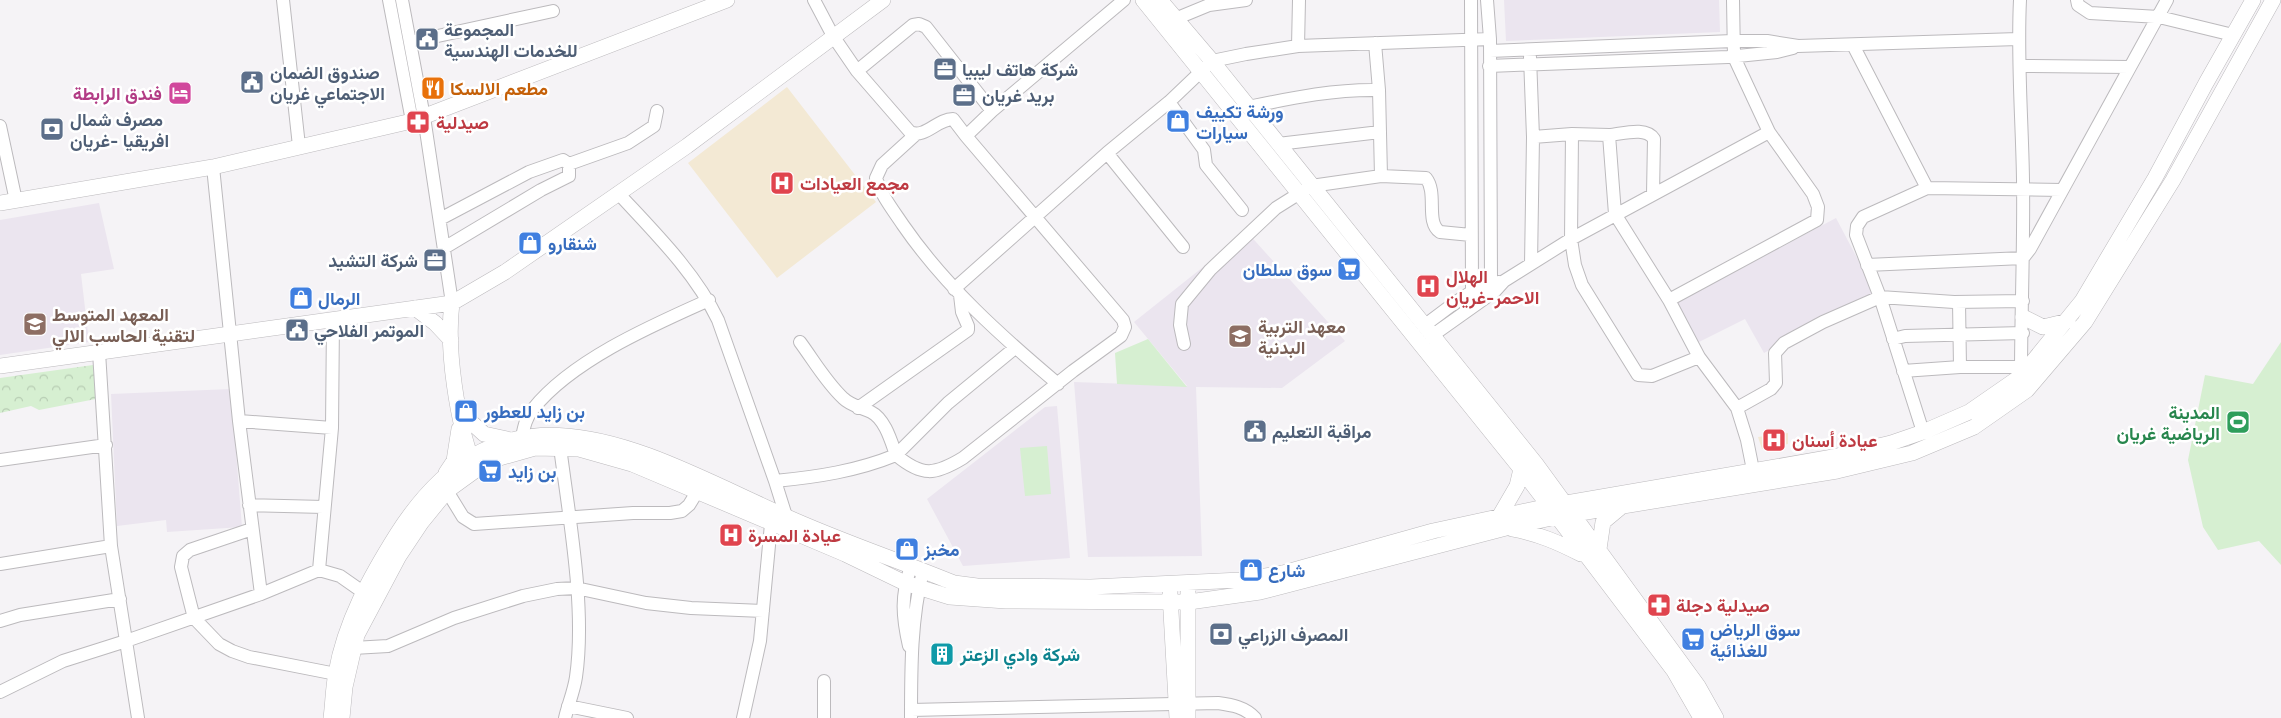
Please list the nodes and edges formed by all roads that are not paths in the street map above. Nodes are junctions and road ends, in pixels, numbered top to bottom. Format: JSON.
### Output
{"nodes":[{"id":1,"x":284,"y":0,"type":"edge"},
{"id":2,"x":389,"y":0,"type":"edge"},
{"id":3,"x":402,"y":0,"type":"edge"},
{"id":4,"x":726,"y":0,"type":"edge"},
{"id":5,"x":814,"y":0,"type":"edge"},
{"id":6,"x":883,"y":0,"type":"edge"},
{"id":7,"x":1124,"y":0,"type":"edge"},
{"id":8,"x":1143,"y":0,"type":"edge"},
{"id":9,"x":1241,"y":0,"type":"edge"},
{"id":10,"x":1246,"y":0,"type":"edge"},
{"id":11,"x":1299,"y":0,"type":"edge"},
{"id":12,"x":1471,"y":0,"type":"edge"},
{"id":13,"x":1487,"y":0,"type":"edge"},
{"id":14,"x":1732,"y":0,"type":"edge"},
{"id":15,"x":2020,"y":0,"type":"edge"},
{"id":16,"x":2077,"y":0,"type":"edge"},
{"id":17,"x":2168,"y":0,"type":"edge"},
{"id":18,"x":2253,"y":0,"type":"edge"},
{"id":19,"x":2273,"y":0,"type":"edge"},
{"id":20,"x":553,"y":11,"type":"dead end"},
{"id":21,"x":1165,"y":11,"type":"edge"},
{"id":22,"x":2159,"y":17,"type":"junction"},
{"id":23,"x":2233,"y":34,"type":"junction"},
{"id":24,"x":833,"y":36,"type":"junction"},
{"id":25,"x":1471,"y":39,"type":"junction"},
{"id":26,"x":2018,"y":39,"type":"junction"},
{"id":27,"x":1733,"y":41,"type":"junction"},
{"id":28,"x":410,"y":42,"type":"junction"},
{"id":29,"x":1375,"y":43,"type":"junction"},
{"id":30,"x":1490,"y":45,"type":"junction"},
{"id":31,"x":1853,"y":45,"type":"junction"},
{"id":32,"x":1298,"y":46,"type":"junction"},
{"id":33,"x":1798,"y":46,"type":"junction"},
{"id":34,"x":1530,"y":49,"type":"junction"},
{"id":35,"x":1734,"y":57,"type":"junction"},
{"id":36,"x":1530,"y":65,"type":"junction"},
{"id":37,"x":1490,"y":66,"type":"junction"},
{"id":38,"x":2021,"y":66,"type":"junction"},
{"id":39,"x":1207,"y":67,"type":"junction"},
{"id":40,"x":2129,"y":67,"type":"junction"},
{"id":41,"x":857,"y":71,"type":"junction"},
{"id":42,"x":1379,"y":90,"type":"junction"},
{"id":43,"x":1169,"y":102,"type":"junction"},
{"id":44,"x":1248,"y":107,"type":"junction"},
{"id":45,"x":657,"y":111,"type":"dead end"},
{"id":46,"x":992,"y":111,"type":"junction"},
{"id":47,"x":418,"y":119,"type":"junction"},
{"id":48,"x":0,"y":126,"type":"edge"},
{"id":49,"x":1380,"y":132,"type":"junction"},
{"id":50,"x":1769,"y":132,"type":"junction"},
{"id":51,"x":1572,"y":134,"type":"junction"},
{"id":52,"x":915,"y":135,"type":"junction"},
{"id":53,"x":1609,"y":135,"type":"junction"},
{"id":54,"x":966,"y":136,"type":"junction"},
{"id":55,"x":1533,"y":137,"type":"junction"},
{"id":56,"x":1278,"y":144,"type":"junction"},
{"id":57,"x":299,"y":146,"type":"junction"},
{"id":58,"x":1107,"y":153,"type":"junction"},
{"id":59,"x":569,"y":164,"type":"junction"},
{"id":60,"x":213,"y":167,"type":"junction"},
{"id":61,"x":1381,"y":176,"type":"junction"},
{"id":62,"x":1927,"y":188,"type":"junction"},
{"id":63,"x":1306,"y":190,"type":"junction"},
{"id":64,"x":2062,"y":190,"type":"junction"},
{"id":65,"x":2023,"y":191,"type":"junction"},
{"id":66,"x":618,"y":193,"type":"junction"},
{"id":67,"x":1654,"y":194,"type":"junction"},
{"id":68,"x":16,"y":201,"type":"junction"},
{"id":69,"x":0,"y":203,"type":"edge"},
{"id":70,"x":1242,"y":210,"type":"dead end"},
{"id":71,"x":1615,"y":214,"type":"junction"},
{"id":72,"x":1037,"y":217,"type":"junction"},
{"id":73,"x":440,"y":219,"type":"junction"},
{"id":74,"x":1471,"y":235,"type":"junction"},
{"id":75,"x":1571,"y":239,"type":"junction"},
{"id":76,"x":1184,"y":247,"type":"dead end"},
{"id":77,"x":444,"y":248,"type":"junction"},
{"id":78,"x":2023,"y":258,"type":"junction"},
{"id":79,"x":1532,"y":264,"type":"junction"},
{"id":80,"x":1868,"y":265,"type":"junction"},
{"id":81,"x":1496,"y":285,"type":"junction"},
{"id":82,"x":957,"y":292,"type":"junction"},
{"id":83,"x":1476,"y":297,"type":"junction"},
{"id":84,"x":1880,"y":297,"type":"junction"},
{"id":85,"x":709,"y":300,"type":"junction"},
{"id":86,"x":1669,"y":300,"type":"junction"},
{"id":87,"x":2023,"y":301,"type":"junction"},
{"id":88,"x":1959,"y":302,"type":"junction"},
{"id":89,"x":452,"y":303,"type":"junction"},
{"id":90,"x":415,"y":308,"type":"junction"},
{"id":91,"x":2023,"y":317,"type":"junction"},
{"id":92,"x":333,"y":319,"type":"junction"},
{"id":93,"x":2068,"y":321,"type":"junction"},
{"id":94,"x":1429,"y":330,"type":"junction"},
{"id":95,"x":230,"y":332,"type":"junction"},
{"id":96,"x":2023,"y":333,"type":"junction"},
{"id":97,"x":1960,"y":336,"type":"junction"},
{"id":98,"x":1893,"y":339,"type":"junction"},
{"id":99,"x":451,"y":340,"type":"junction"},
{"id":100,"x":800,"y":342,"type":"dead end"},
{"id":101,"x":1184,"y":344,"type":"dead end"},
{"id":102,"x":1015,"y":348,"type":"junction"},
{"id":103,"x":99,"y":352,"type":"junction"},
{"id":104,"x":1699,"y":357,"type":"junction"},
{"id":105,"x":0,"y":366,"type":"edge"},
{"id":106,"x":1960,"y":367,"type":"junction"},
{"id":107,"x":1903,"y":371,"type":"junction"},
{"id":108,"x":2021,"y":372,"type":"junction"},
{"id":109,"x":1058,"y":384,"type":"junction"},
{"id":110,"x":858,"y":408,"type":"junction"},
{"id":111,"x":1736,"y":408,"type":"junction"},
{"id":112,"x":461,"y":414,"type":"junction"},
{"id":113,"x":238,"y":422,"type":"junction"},
{"id":114,"x":332,"y":428,"type":"junction"},
{"id":115,"x":1923,"y":432,"type":"junction"},
{"id":116,"x":516,"y":439,"type":"junction"},
{"id":117,"x":106,"y":446,"type":"junction"},
{"id":118,"x":560,"y":448,"type":"junction"},
{"id":119,"x":896,"y":455,"type":"junction"},
{"id":120,"x":0,"y":460,"type":"edge"},
{"id":121,"x":478,"y":461,"type":"junction"},
{"id":122,"x":1521,"y":469,"type":"junction"},
{"id":123,"x":1754,"y":470,"type":"junction"},
{"id":124,"x":775,"y":481,"type":"junction"},
{"id":125,"x":444,"y":486,"type":"junction"},
{"id":126,"x":697,"y":492,"type":"junction"},
{"id":127,"x":249,"y":505,"type":"junction"},
{"id":128,"x":324,"y":507,"type":"junction"},
{"id":129,"x":1621,"y":507,"type":"junction"},
{"id":130,"x":1569,"y":508,"type":"junction"},
{"id":131,"x":1552,"y":512,"type":"junction"},
{"id":132,"x":786,"y":516,"type":"junction"},
{"id":133,"x":569,"y":519,"type":"junction"},
{"id":134,"x":1502,"y":522,"type":"junction"},
{"id":135,"x":771,"y":524,"type":"junction"},
{"id":136,"x":252,"y":530,"type":"junction"},
{"id":137,"x":111,"y":546,"type":"junction"},
{"id":138,"x":1593,"y":553,"type":"junction"},
{"id":139,"x":1350,"y":560,"type":"junction"},
{"id":140,"x":0,"y":564,"type":"edge"},
{"id":141,"x":917,"y":568,"type":"junction"},
{"id":142,"x":320,"y":570,"type":"junction"},
{"id":143,"x":1187,"y":584,"type":"junction"},
{"id":144,"x":1170,"y":585,"type":"junction"},
{"id":145,"x":912,"y":586,"type":"junction"},
{"id":146,"x":576,"y":588,"type":"junction"},
{"id":147,"x":261,"y":594,"type":"junction"},
{"id":148,"x":369,"y":596,"type":"junction"},
{"id":149,"x":120,"y":599,"type":"junction"},
{"id":150,"x":1171,"y":602,"type":"junction"},
{"id":151,"x":1189,"y":602,"type":"junction"},
{"id":152,"x":763,"y":611,"type":"junction"},
{"id":153,"x":194,"y":618,"type":"junction"},
{"id":154,"x":0,"y":621,"type":"edge"},
{"id":155,"x":126,"y":641,"type":"junction"},
{"id":156,"x":354,"y":648,"type":"junction"},
{"id":157,"x":336,"y":674,"type":"junction"},
{"id":158,"x":824,"y":681,"type":"dead end"},
{"id":159,"x":1693,"y":689,"type":"junction"},
{"id":160,"x":0,"y":692,"type":"edge"},
{"id":161,"x":1183,"y":711,"type":"edge"},
{"id":162,"x":566,"y":712,"type":"edge"},
{"id":163,"x":911,"y":714,"type":"edge"},
{"id":164,"x":138,"y":718,"type":"edge"},
{"id":165,"x":331,"y":718,"type":"edge"},
{"id":166,"x":342,"y":718,"type":"edge"},
{"id":167,"x":627,"y":718,"type":"edge"},
{"id":168,"x":743,"y":718,"type":"edge"},
{"id":169,"x":824,"y":718,"type":"edge"},
{"id":170,"x":1255,"y":718,"type":"edge"},
{"id":171,"x":1701,"y":718,"type":"edge"},
{"id":172,"x":1716,"y":718,"type":"edge"}],
"edges":[{"from":1,"to":57,"type":"street"},
{"from":2,"to":47,"type":"street"},
{"from":3,"to":28,"type":"street"},
{"from":4,"to":47,"type":"main road"},
{"from":5,"to":24,"type":"street"},
{"from":6,"to":24,"type":"main road"},
{"from":7,"to":46,"type":"street"},
{"from":8,"to":21,"type":"main road"},
{"from":9,"to":10,"type":"street"},
{"from":9,"to":21,"type":"street"},
{"from":11,"to":32,"type":"street"},
{"from":12,"to":25,"type":"street"},
{"from":13,"to":30,"type":"street"},
{"from":14,"to":27,"type":"street"},
{"from":15,"to":26,"type":"street"},
{"from":16,"to":22,"type":"street"},
{"from":17,"to":22,"type":"street"},
{"from":18,"to":23,"type":"main road"},
{"from":19,"to":129,"type":"main road"},
{"from":20,"to":28,"type":"street"},
{"from":21,"to":39,"type":"main road"},
{"from":22,"to":23,"type":"street"},
{"from":22,"to":40,"type":"street"},
{"from":23,"to":93,"type":"main road"},
{"from":24,"to":41,"type":"street"},
{"from":24,"to":66,"type":"main road"},
{"from":25,"to":29,"type":"street"},
{"from":25,"to":30,"type":"street"},
{"from":25,"to":74,"type":"street"},
{"from":26,"to":31,"type":"street"},
{"from":26,"to":38,"type":"street"},
{"from":27,"to":33,"type":"street"},
{"from":27,"to":34,"type":"street"},
{"from":27,"to":35,"type":"street"},
{"from":28,"to":47,"type":"street"},
{"from":29,"to":32,"type":"street"},
{"from":29,"to":42,"type":"street"},
{"from":30,"to":34,"type":"street"},
{"from":30,"to":37,"type":"street"},
{"from":31,"to":33,"type":"street"},
{"from":31,"to":62,"type":"street"},
{"from":32,"to":39,"type":"street"},
{"from":33,"to":35,"type":"street"},
{"from":34,"to":36,"type":"street"},
{"from":35,"to":36,"type":"street"},
{"from":35,"to":50,"type":"street"},
{"from":36,"to":37,"type":"street"},
{"from":36,"to":55,"type":"street"},
{"from":37,"to":81,"type":"street"},
{"from":38,"to":40,"type":"street"},
{"from":38,"to":65,"type":"street"},
{"from":39,"to":43,"type":"street"},
{"from":39,"to":44,"type":"main road"},
{"from":39,"to":63,"type":"main road"},
{"from":40,"to":64,"type":"street"},
{"from":41,"to":46,"type":"street"},
{"from":41,"to":52,"type":"street"},
{"from":42,"to":44,"type":"street"},
{"from":42,"to":49,"type":"street"},
{"from":43,"to":58,"type":"street"},
{"from":43,"to":70,"type":"street"},
{"from":44,"to":56,"type":"main road"},
{"from":45,"to":59,"type":"street"},
{"from":46,"to":54,"type":"street"},
{"from":47,"to":57,"type":"main road"},
{"from":47,"to":73,"type":"street"},
{"from":48,"to":68,"type":"street"},
{"from":49,"to":56,"type":"street"},
{"from":49,"to":61,"type":"street"},
{"from":50,"to":67,"type":"street"},
{"from":50,"to":86,"type":"street"},
{"from":51,"to":53,"type":"street"},
{"from":51,"to":55,"type":"street"},
{"from":51,"to":75,"type":"street"},
{"from":52,"to":54,"type":"street"},
{"from":52,"to":82,"type":"street"},
{"from":53,"to":67,"type":"street"},
{"from":53,"to":71,"type":"street"},
{"from":54,"to":72,"type":"street"},
{"from":55,"to":79,"type":"street"},
{"from":56,"to":63,"type":"main road"},
{"from":57,"to":60,"type":"main road"},
{"from":58,"to":72,"type":"street"},
{"from":58,"to":76,"type":"street"},
{"from":59,"to":73,"type":"street"},
{"from":59,"to":77,"type":"street"},
{"from":60,"to":68,"type":"main road"},
{"from":60,"to":95,"type":"street"},
{"from":61,"to":63,"type":"street"},
{"from":61,"to":74,"type":"street"},
{"from":62,"to":65,"type":"street"},
{"from":62,"to":80,"type":"street"},
{"from":63,"to":94,"type":"main road"},
{"from":63,"to":101,"type":"street"},
{"from":63,"to":122,"type":"main road"},
{"from":64,"to":65,"type":"street"},
{"from":64,"to":78,"type":"street"},
{"from":65,"to":78,"type":"street"},
{"from":66,"to":85,"type":"street"},
{"from":66,"to":89,"type":"main road"},
{"from":67,"to":71,"type":"street"},
{"from":68,"to":69,"type":"main road"},
{"from":71,"to":75,"type":"street"},
{"from":71,"to":86,"type":"street"},
{"from":72,"to":82,"type":"street"},
{"from":72,"to":109,"type":"street"},
{"from":73,"to":77,"type":"street"},
{"from":74,"to":83,"type":"street"},
{"from":75,"to":79,"type":"street"},
{"from":75,"to":104,"type":"street"},
{"from":77,"to":89,"type":"street"},
{"from":78,"to":80,"type":"street"},
{"from":78,"to":87,"type":"street"},
{"from":79,"to":81,"type":"street"},
{"from":80,"to":84,"type":"street"},
{"from":81,"to":83,"type":"street"},
{"from":82,"to":102,"type":"street"},
{"from":82,"to":110,"type":"street"},
{"from":83,"to":94,"type":"street"},
{"from":84,"to":88,"type":"street"},
{"from":84,"to":98,"type":"street"},
{"from":84,"to":111,"type":"street"},
{"from":85,"to":116,"type":"street"},
{"from":85,"to":124,"type":"street"},
{"from":86,"to":104,"type":"street"},
{"from":87,"to":88,"type":"street"},
{"from":87,"to":91,"type":"street"},
{"from":88,"to":97,"type":"street"},
{"from":89,"to":90,"type":"main road"},
{"from":89,"to":99,"type":"main road"},
{"from":90,"to":92,"type":"main road"},
{"from":90,"to":99,"type":"main road"},
{"from":91,"to":93,"type":"main road"},
{"from":91,"to":96,"type":"street"},
{"from":92,"to":95,"type":"main road"},
{"from":92,"to":114,"type":"street"},
{"from":93,"to":108,"type":"main road"},
{"from":94,"to":130,"type":"main road"},
{"from":95,"to":103,"type":"main road"},
{"from":95,"to":113,"type":"street"},
{"from":96,"to":97,"type":"street"},
{"from":96,"to":108,"type":"street"},
{"from":97,"to":98,"type":"street"},
{"from":97,"to":106,"type":"street"},
{"from":98,"to":107,"type":"street"},
{"from":99,"to":112,"type":"main road"},
{"from":100,"to":110,"type":"street"},
{"from":102,"to":109,"type":"street"},
{"from":102,"to":119,"type":"street"},
{"from":103,"to":105,"type":"main road"},
{"from":103,"to":117,"type":"street"},
{"from":104,"to":111,"type":"street"},
{"from":106,"to":107,"type":"street"},
{"from":106,"to":108,"type":"street"},
{"from":107,"to":115,"type":"street"},
{"from":108,"to":115,"type":"main road"},
{"from":109,"to":119,"type":"street"},
{"from":110,"to":119,"type":"street"},
{"from":111,"to":123,"type":"street"},
{"from":112,"to":116,"type":"main road"},
{"from":112,"to":121,"type":"main road"},
{"from":112,"to":125,"type":"main road"},
{"from":113,"to":114,"type":"street"},
{"from":113,"to":127,"type":"street"},
{"from":114,"to":128,"type":"street"},
{"from":115,"to":123,"type":"main road"},
{"from":116,"to":121,"type":"main road"},
{"from":116,"to":132,"type":"main road"},
{"from":117,"to":120,"type":"street"},
{"from":117,"to":137,"type":"street"},
{"from":118,"to":121,"type":"main road"},
{"from":118,"to":126,"type":"main road"},
{"from":118,"to":133,"type":"street"},
{"from":119,"to":124,"type":"street"},
{"from":121,"to":125,"type":"main road"},
{"from":122,"to":131,"type":"main road"},
{"from":122,"to":134,"type":"main road"},
{"from":123,"to":130,"type":"main road"},
{"from":124,"to":132,"type":"street"},
{"from":125,"to":133,"type":"street"},
{"from":125,"to":148,"type":"main road"},
{"from":126,"to":133,"type":"street"},
{"from":126,"to":135,"type":"main road"},
{"from":127,"to":128,"type":"street"},
{"from":127,"to":136,"type":"street"},
{"from":128,"to":142,"type":"street"},
{"from":129,"to":130,"type":"main road"},
{"from":129,"to":138,"type":"main road"},
{"from":130,"to":131,"type":"main road"},
{"from":130,"to":138,"type":"main road"},
{"from":131,"to":134,"type":"main road"},
{"from":131,"to":138,"type":"main road"},
{"from":132,"to":141,"type":"main road"},
{"from":133,"to":146,"type":"street"},
{"from":134,"to":138,"type":"main road"},
{"from":134,"to":139,"type":"main road"},
{"from":135,"to":145,"type":"main road"},
{"from":135,"to":152,"type":"street"},
{"from":136,"to":147,"type":"street"},
{"from":136,"to":153,"type":"street"},
{"from":137,"to":140,"type":"street"},
{"from":137,"to":149,"type":"street"},
{"from":138,"to":159,"type":"main road"},
{"from":139,"to":143,"type":"main road"},
{"from":139,"to":151,"type":"main road"},
{"from":141,"to":144,"type":"main road"},
{"from":141,"to":145,"type":"street"},
{"from":142,"to":147,"type":"street"},
{"from":142,"to":148,"type":"street"},
{"from":143,"to":144,"type":"main road"},
{"from":143,"to":151,"type":"main road"},
{"from":144,"to":150,"type":"main road"},
{"from":145,"to":150,"type":"main road"},
{"from":145,"to":163,"type":"street"},
{"from":146,"to":152,"type":"street"},
{"from":146,"to":156,"type":"street"},
{"from":146,"to":162,"type":"street"},
{"from":147,"to":153,"type":"street"},
{"from":148,"to":156,"type":"main road"},
{"from":148,"to":157,"type":"main road"},
{"from":149,"to":154,"type":"street"},
{"from":149,"to":155,"type":"street"},
{"from":150,"to":151,"type":"main road"},
{"from":150,"to":161,"type":"main road"},
{"from":151,"to":161,"type":"main road"},
{"from":152,"to":168,"type":"street"},
{"from":153,"to":155,"type":"street"},
{"from":153,"to":157,"type":"street"},
{"from":155,"to":160,"type":"street"},
{"from":155,"to":164,"type":"street"},
{"from":156,"to":166,"type":"main road"},
{"from":157,"to":165,"type":"main road"},
{"from":158,"to":169,"type":"street"},
{"from":159,"to":171,"type":"main road"},
{"from":159,"to":172,"type":"main road"},
{"from":161,"to":163,"type":"street"},
{"from":161,"to":170,"type":"street"},
{"from":162,"to":167,"type":"street"}]}
